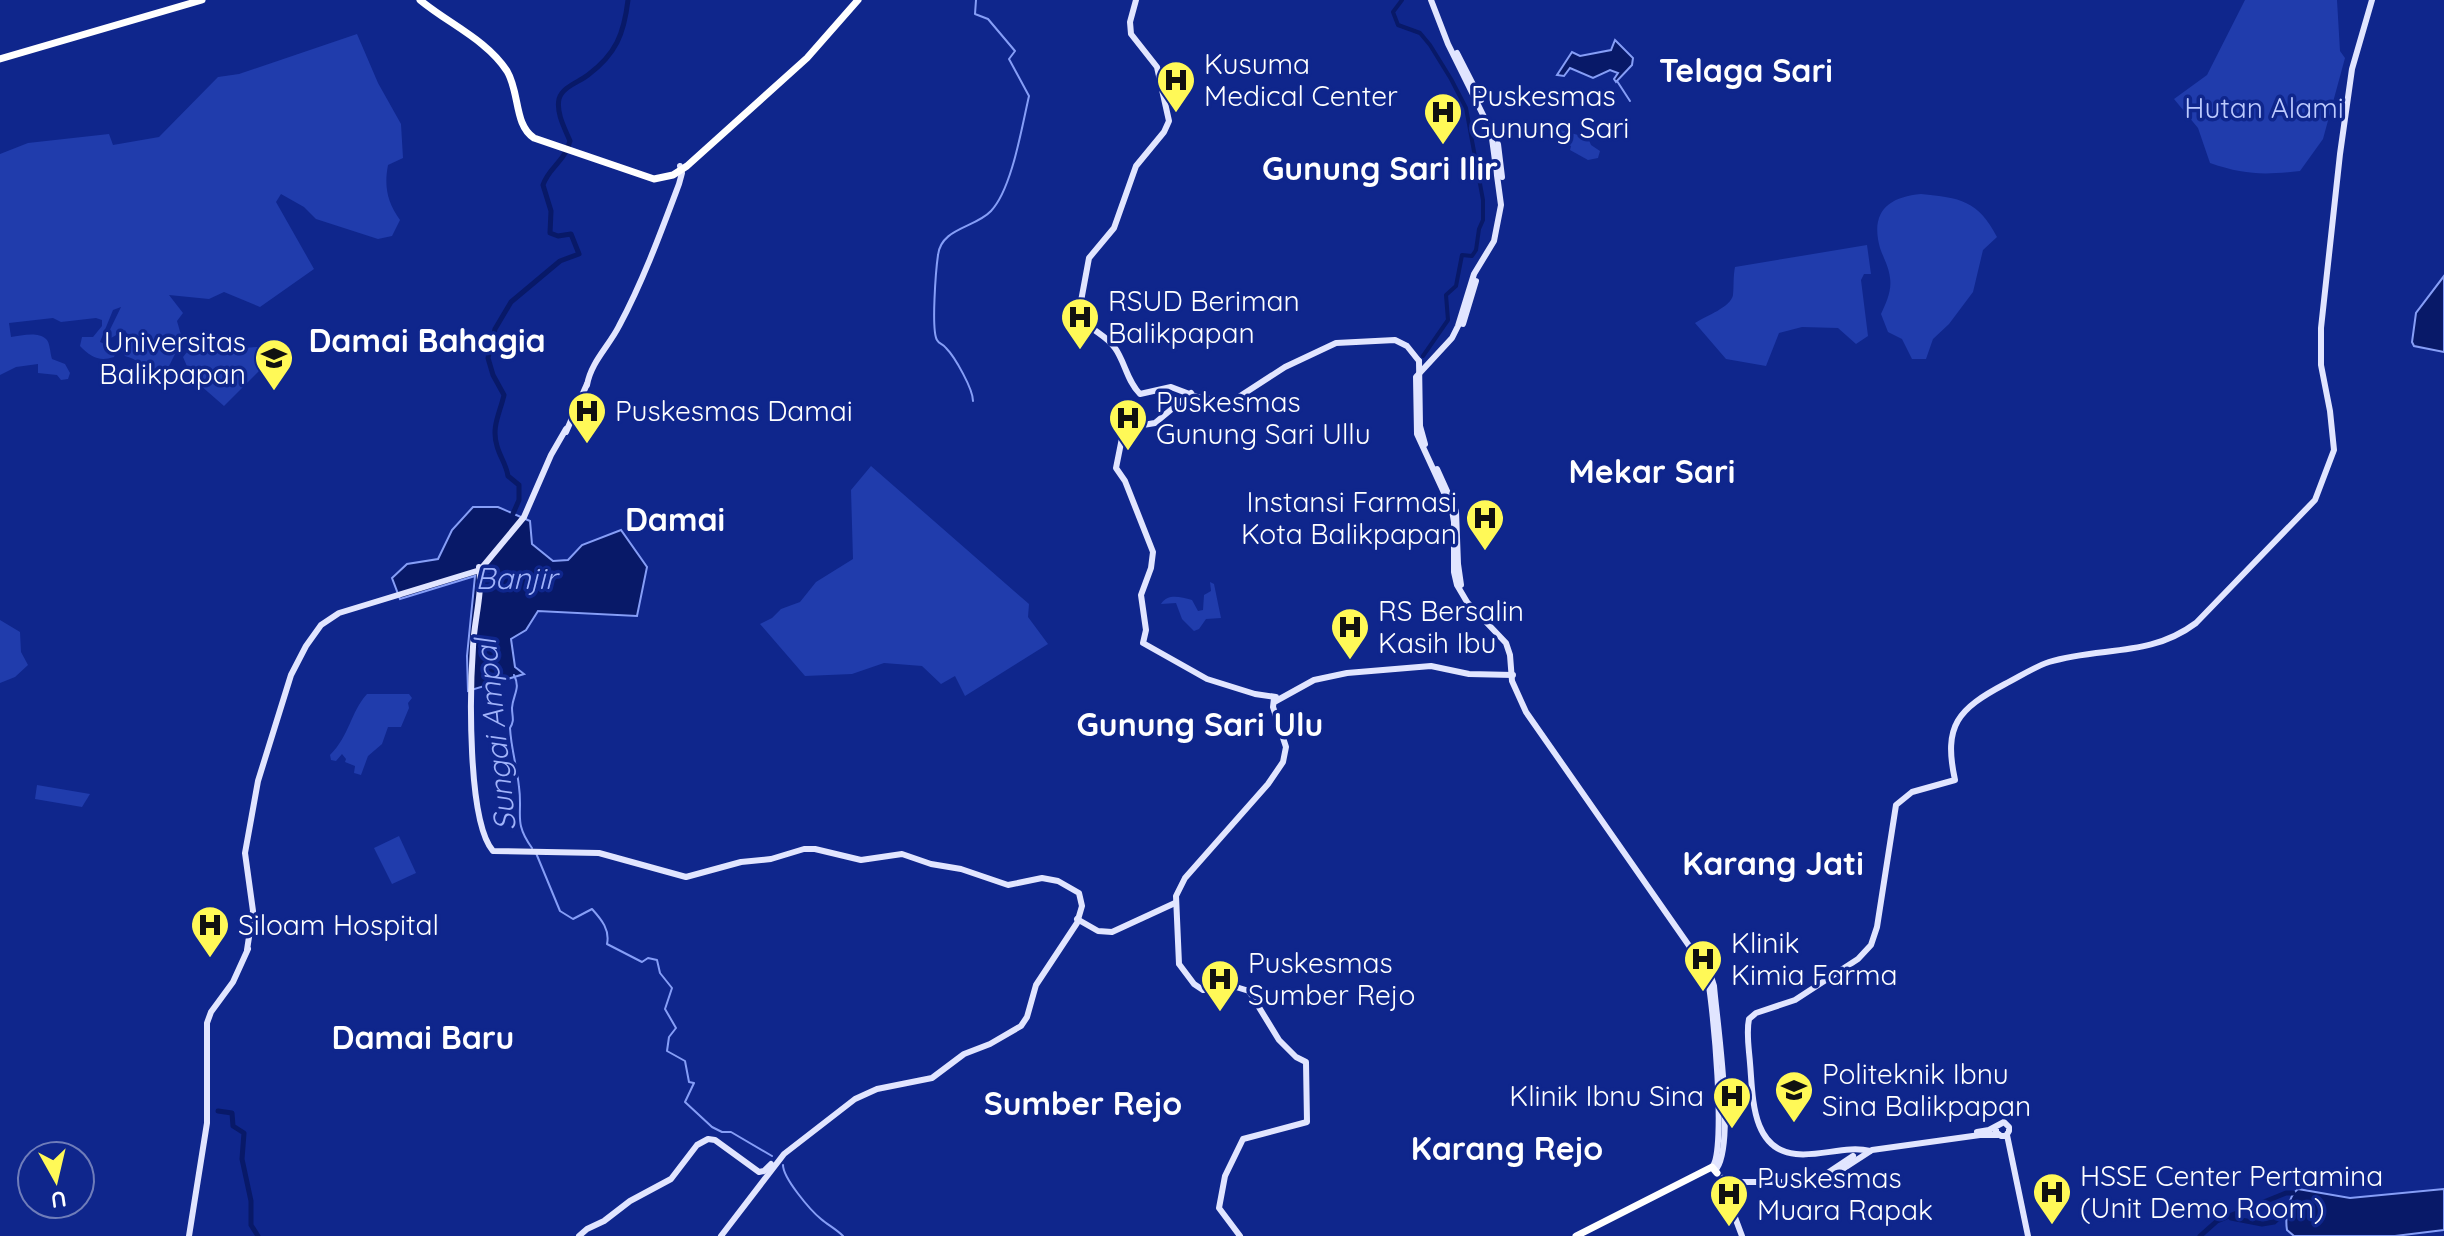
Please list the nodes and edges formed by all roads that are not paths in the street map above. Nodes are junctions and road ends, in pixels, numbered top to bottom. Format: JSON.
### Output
{"nodes":[{"id":1,"x":190,"y":0,"type":"edge"},
{"id":2,"x":202,"y":0,"type":"edge"},
{"id":3,"x":856,"y":0,"type":"edge"},
{"id":4,"x":1136,"y":0,"type":"edge"},
{"id":5,"x":1433,"y":0,"type":"edge"},
{"id":6,"x":2372,"y":0,"type":"edge"},
{"id":7,"x":421,"y":1,"type":"edge"},
{"id":8,"x":0,"y":57,"type":"edge"},
{"id":9,"x":575,"y":150,"type":"junction"},
{"id":10,"x":679,"y":170,"type":"junction"},
{"id":11,"x":667,"y":177,"type":"junction"},
{"id":12,"x":677,"y":183,"type":"junction"},
{"id":13,"x":607,"y":345,"type":"junction"},
{"id":14,"x":1422,"y":368,"type":"junction"},
{"id":15,"x":1188,"y":393,"type":"junction"},
{"id":16,"x":479,"y":569,"type":"junction"},
{"id":17,"x":1511,"y":665,"type":"junction"},
{"id":18,"x":1513,"y":675,"type":"junction"},
{"id":19,"x":1276,"y":698,"type":"junction"},
{"id":20,"x":1178,"y":889,"type":"junction"},
{"id":21,"x":1175,"y":901,"type":"junction"},
{"id":22,"x":1164,"y":905,"type":"junction"},
{"id":23,"x":1176,"y":911,"type":"junction"},
{"id":24,"x":1079,"y":920,"type":"junction"},
{"id":25,"x":1869,"y":1149,"type":"junction"},
{"id":26,"x":1822,"y":1152,"type":"junction"},
{"id":27,"x":1838,"y":1152,"type":"junction"},
{"id":28,"x":776,"y":1161,"type":"junction"},
{"id":29,"x":1842,"y":1164,"type":"junction"},
{"id":30,"x":758,"y":1171,"type":"junction"},
{"id":31,"x":1717,"y":1174,"type":"junction"},
{"id":32,"x":1796,"y":1181,"type":"junction"},
{"id":33,"x":759,"y":1187,"type":"junction"},
{"id":34,"x":191,"y":1236,"type":"edge"},
{"id":35,"x":579,"y":1236,"type":"edge"},
{"id":36,"x":721,"y":1236,"type":"edge"},
{"id":37,"x":1240,"y":1236,"type":"edge"},
{"id":38,"x":1576,"y":1236,"type":"edge"},
{"id":39,"x":1583,"y":1236,"type":"edge"},
{"id":40,"x":1742,"y":1236,"type":"edge"},
{"id":41,"x":2026,"y":1236,"type":"edge"}],
"edges":[{"from":1,"to":8,"type":"highway"},
{"from":2,"to":8,"type":"highway"},
{"from":3,"to":10,"type":"highway"},
{"from":4,"to":15,"type":"main road"},
{"from":5,"to":14,"type":"main road"},
{"from":6,"to":26,"type":"main road"},
{"from":7,"to":9,"type":"highway"},
{"from":9,"to":10,"type":"highway"},
{"from":9,"to":11,"type":"highway"},
{"from":10,"to":11,"type":"highway"},
{"from":10,"to":12,"type":"main road"},
{"from":10,"to":13,"type":"main road"},
{"from":11,"to":12,"type":"highway"},
{"from":12,"to":13,"type":"main road"},
{"from":13,"to":16,"type":"main road"},
{"from":14,"to":15,"type":"main road"},
{"from":14,"to":17,"type":"main road"},
{"from":14,"to":31,"type":"main road"},
{"from":15,"to":19,"type":"main road"},
{"from":16,"to":24,"type":"main road"},
{"from":16,"to":34,"type":"main road"},
{"from":17,"to":18,"type":"main road"},
{"from":17,"to":19,"type":"main road"},
{"from":18,"to":19,"type":"main road"},
{"from":18,"to":31,"type":"main road"},
{"from":19,"to":20,"type":"main road"},
{"from":20,"to":21,"type":"main road"},
{"from":20,"to":22,"type":"main road"},
{"from":21,"to":22,"type":"main road"},
{"from":21,"to":23,"type":"main road"},
{"from":22,"to":23,"type":"main road"},
{"from":22,"to":24,"type":"main road"},
{"from":23,"to":37,"type":"main road"},
{"from":24,"to":28,"type":"main road"},
{"from":25,"to":26,"type":"main road"},
{"from":25,"to":27,"type":"main road"},
{"from":25,"to":29,"type":"main road"},
{"from":25,"to":32,"type":"main road"},
{"from":25,"to":41,"type":"main road"},
{"from":26,"to":27,"type":"main road"},
{"from":27,"to":29,"type":"main road"},
{"from":28,"to":30,"type":"main road"},
{"from":28,"to":33,"type":"main road"},
{"from":29,"to":32,"type":"main road"},
{"from":30,"to":33,"type":"main road"},
{"from":30,"to":35,"type":"main road"},
{"from":31,"to":32,"type":"main road"},
{"from":31,"to":38,"type":"highway"},
{"from":31,"to":39,"type":"highway"},
{"from":31,"to":40,"type":"main road"},
{"from":33,"to":36,"type":"main road"}]}
